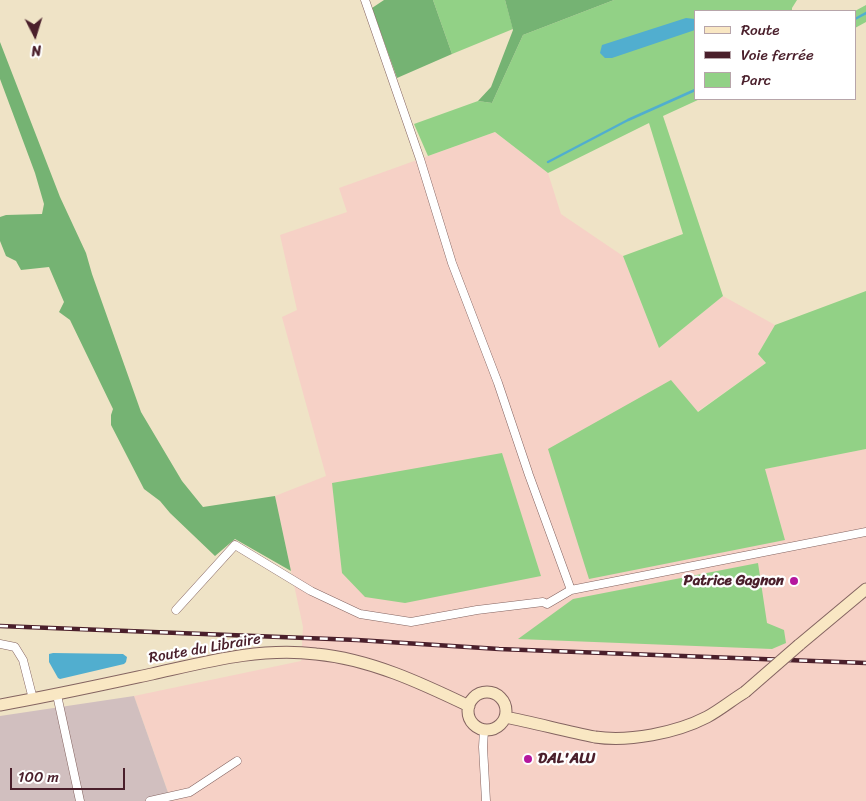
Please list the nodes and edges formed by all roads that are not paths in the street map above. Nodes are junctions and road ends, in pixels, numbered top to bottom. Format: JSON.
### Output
{"nodes":[{"id":1,"x":365,"y":0,"type":"edge"},
{"id":2,"x":866,"y":532,"type":"edge"},
{"id":3,"x":866,"y":589,"type":"edge"},
{"id":4,"x":571,"y":590,"type":"junction"},
{"id":5,"x":176,"y":610,"type":"dead end"},
{"id":6,"x":0,"y":644,"type":"edge"},
{"id":7,"x":57,"y":695,"type":"junction"},
{"id":8,"x":33,"y":699,"type":"junction"},
{"id":9,"x":0,"y":705,"type":"edge"},
{"id":10,"x":469,"y":706,"type":"junction"},
{"id":11,"x":505,"y":717,"type":"junction"},
{"id":12,"x":484,"y":730,"type":"junction"},
{"id":13,"x":237,"y":761,"type":"dead end"},
{"id":14,"x":80,"y":801,"type":"edge"},
{"id":15,"x":150,"y":801,"type":"edge"},
{"id":16,"x":486,"y":801,"type":"edge"}],
"edges":[{"from":1,"to":4,"type":"street"},
{"from":2,"to":4,"type":"street"},
{"from":3,"to":11,"type":"main road","bridge":true},
{"from":4,"to":5,"type":"street"},
{"from":6,"to":8,"type":"street"},
{"from":7,"to":8,"type":"main road","name":"Route du Libraire"},
{"from":7,"to":10,"type":"main road","name":"Route du Libraire"},
{"from":7,"to":14,"type":"street"},
{"from":8,"to":9,"type":"main road","name":"Route du Libraire"},
{"from":10,"to":11,"type":"main road"},
{"from":10,"to":12,"type":"main road"},
{"from":11,"to":12,"type":"main road"},
{"from":12,"to":16,"type":"street"},
{"from":13,"to":15,"type":"street"}]}
